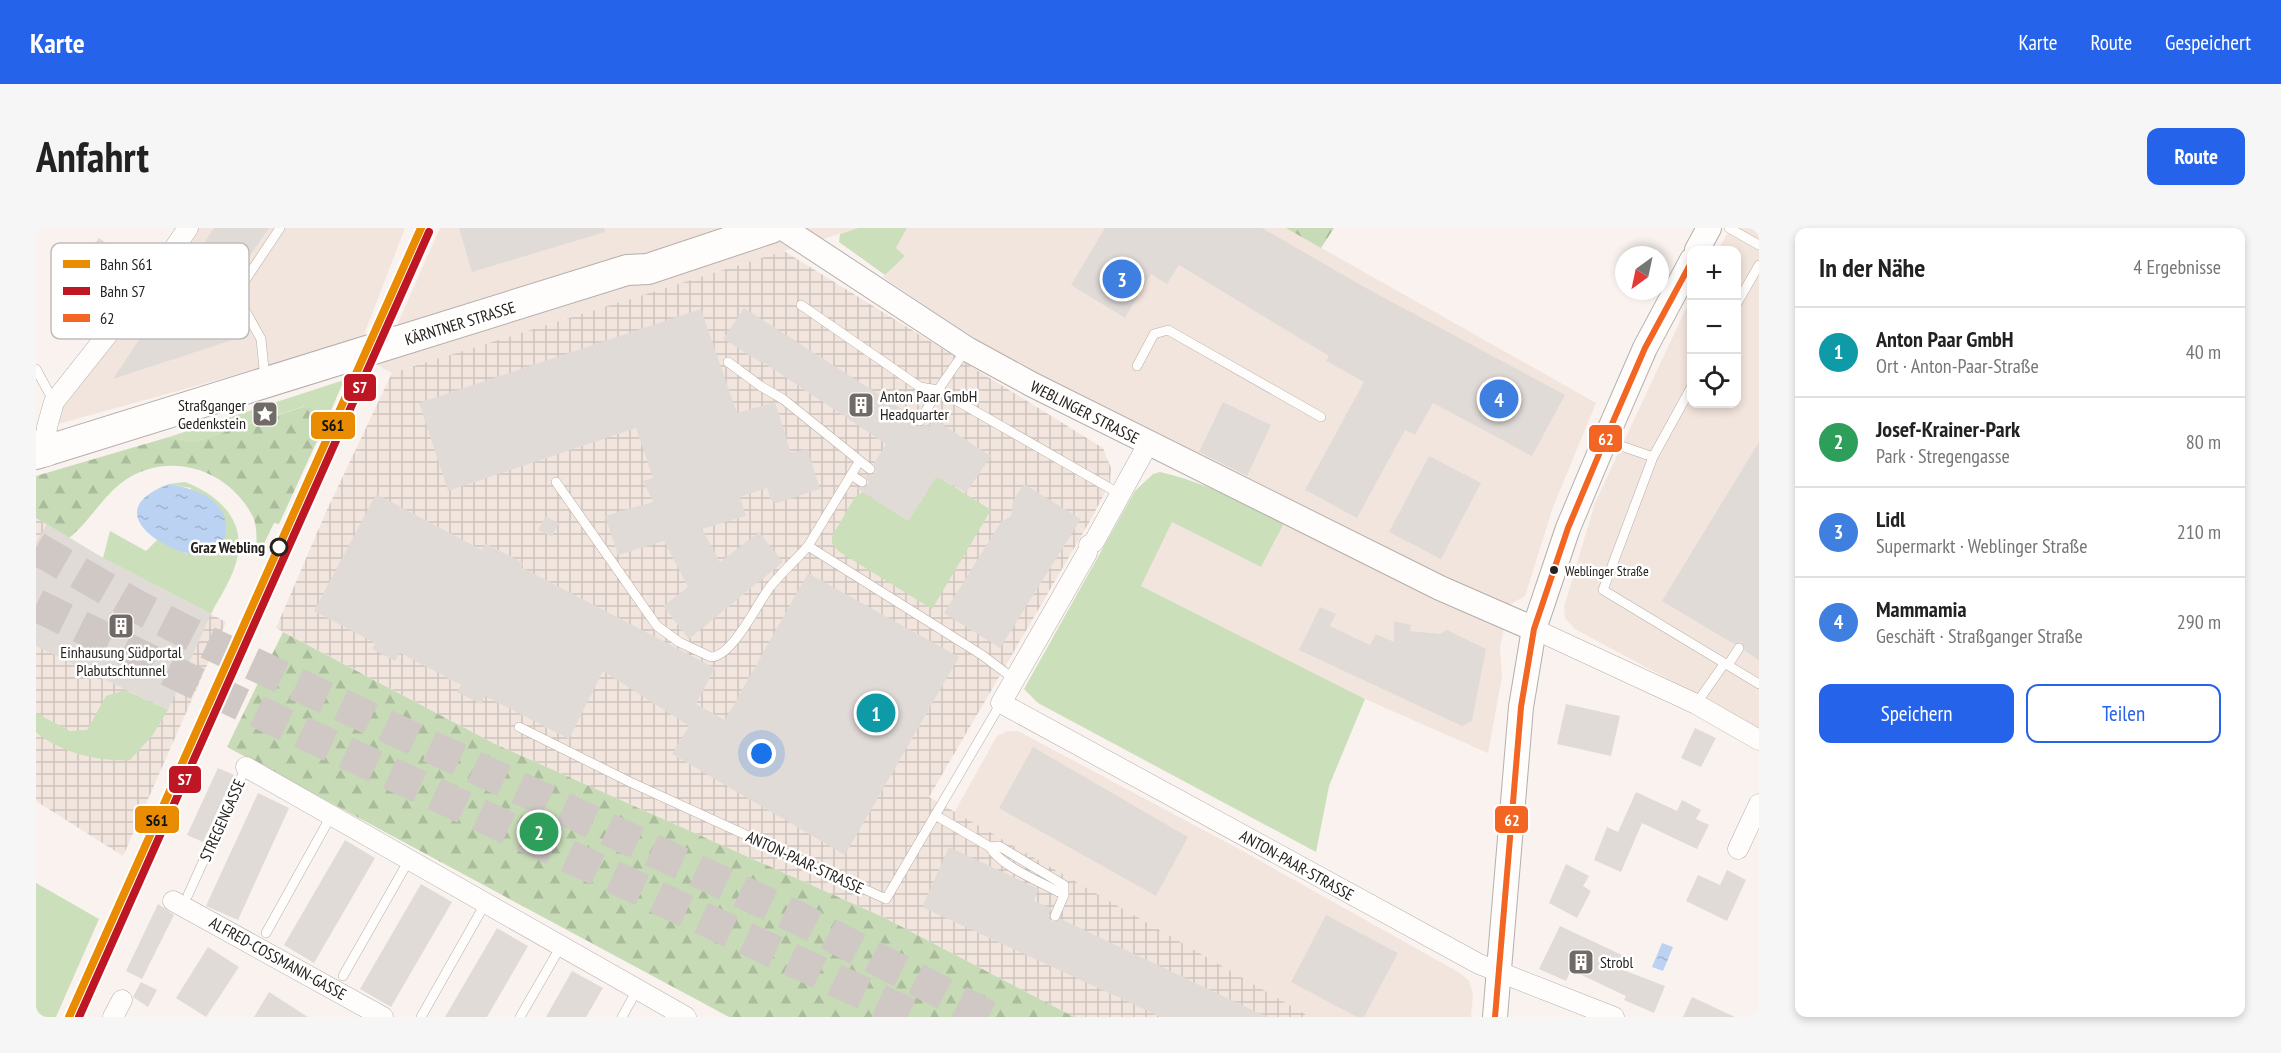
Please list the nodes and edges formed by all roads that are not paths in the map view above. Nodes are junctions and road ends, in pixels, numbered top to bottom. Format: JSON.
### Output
{"nodes":[{"id":1,"x":188,"y":228,"type":"edge"},
{"id":2,"x":280,"y":228,"type":"edge"},
{"id":3,"x":771,"y":228,"type":"edge"},
{"id":4,"x":783,"y":228,"type":"edge"},
{"id":5,"x":1710,"y":228,"type":"edge"},
{"id":6,"x":1729,"y":228,"type":"edge"},
{"id":7,"x":177,"y":243,"type":"edge"},
{"id":8,"x":1759,"y":245,"type":"edge"},
{"id":9,"x":1699,"y":246,"type":"edge"},
{"id":10,"x":1759,"y":265,"type":"edge"},
{"id":11,"x":1687,"y":269,"type":"edge"},
{"id":12,"x":249,"y":274,"type":"edge"},
{"id":13,"x":1740,"y":300,"type":"edge"},
{"id":14,"x":801,"y":305,"type":"dead end"},
{"id":15,"x":249,"y":317,"type":"edge"},
{"id":16,"x":105,"y":339,"type":"edge"},
{"id":17,"x":967,"y":349,"type":"junction"},
{"id":18,"x":728,"y":362,"type":"dead end"},
{"id":19,"x":1137,"y":366,"type":"dead end"},
{"id":20,"x":36,"y":369,"type":"edge"},
{"id":21,"x":266,"y":384,"type":"junction"},
{"id":22,"x":938,"y":390,"type":"junction"},
{"id":23,"x":1687,"y":395,"type":"edge"},
{"id":24,"x":54,"y":402,"type":"junction"},
{"id":25,"x":1321,"y":417,"type":"dead end"},
{"id":26,"x":920,"y":421,"type":"dead end"},
{"id":27,"x":1605,"y":440,"type":"junction"},
{"id":28,"x":1148,"y":444,"type":"junction"},
{"id":29,"x":39,"y":450,"type":"edge"},
{"id":30,"x":1653,"y":457,"type":"junction"},
{"id":31,"x":859,"y":462,"type":"junction"},
{"id":32,"x":870,"y":469,"type":"dead end"},
{"id":33,"x":851,"y":475,"type":"junction"},
{"id":34,"x":556,"y":482,"type":"dead end"},
{"id":35,"x":862,"y":482,"type":"dead end"},
{"id":36,"x":1120,"y":495,"type":"junction"},
{"id":37,"x":808,"y":546,"type":"junction"},
{"id":38,"x":1534,"y":629,"type":"junction"},
{"id":39,"x":1739,"y":648,"type":"dead end"},
{"id":40,"x":1726,"y":664,"type":"junction"},
{"id":41,"x":1014,"y":679,"type":"junction"},
{"id":42,"x":1759,"y":684,"type":"edge"},
{"id":43,"x":1001,"y":703,"type":"junction"},
{"id":44,"x":1696,"y":704,"type":"junction"},
{"id":45,"x":519,"y":727,"type":"dead end"},
{"id":46,"x":1759,"y":740,"type":"edge"},
{"id":47,"x":246,"y":767,"type":"joint"},
{"id":48,"x":1759,"y":804,"type":"edge"},
{"id":49,"x":935,"y":815,"type":"junction"},
{"id":50,"x":331,"y":816,"type":"junction"},
{"id":51,"x":990,"y":847,"type":"junction"},
{"id":52,"x":1738,"y":849,"type":"dead end"},
{"id":53,"x":409,"y":860,"type":"junction"},
{"id":54,"x":1064,"y":895,"type":"junction"},
{"id":55,"x":181,"y":898,"type":"joint"},
{"id":56,"x":486,"y":904,"type":"junction"},
{"id":57,"x":1055,"y":916,"type":"dead end"},
{"id":58,"x":266,"y":933,"type":"dead end"},
{"id":59,"x":561,"y":946,"type":"junction"},
{"id":60,"x":1499,"y":972,"type":"junction"},
{"id":61,"x":343,"y":976,"type":"dead end"},
{"id":62,"x":637,"y":990,"type":"junction"},
{"id":63,"x":383,"y":1017,"type":"edge"},
{"id":64,"x":421,"y":1017,"type":"edge"},
{"id":65,"x":520,"y":1017,"type":"edge"},
{"id":66,"x":622,"y":1017,"type":"edge"},
{"id":67,"x":686,"y":1017,"type":"edge"},
{"id":68,"x":1496,"y":1017,"type":"edge"},
{"id":69,"x":1614,"y":1017,"type":"edge"}],
"edges":[{"from":1,"to":7,"type":"street","name":"KÄRNTNER STRASSE"},
{"from":2,"to":12,"type":"lane"},
{"from":3,"to":21,"type":"main road","name":"KÄRNTNER STRASSE"},
{"from":4,"to":17,"type":"street","name":"WEBLINGER STRASSE"},
{"from":5,"to":9,"type":"street"},
{"from":6,"to":8,"type":"lane"},
{"from":10,"to":13,"type":"lane"},
{"from":11,"to":27,"type":"street"},
{"from":14,"to":22,"type":"lane"},
{"from":15,"to":21,"type":"lane"},
{"from":16,"to":24,"type":"street","name":"KÄRNTNER STRASSE"},
{"from":17,"to":22,"type":"lane"},
{"from":17,"to":28,"type":"street","name":"WEBLINGER STRASSE"},
{"from":18,"to":31,"type":"lane"},
{"from":19,"to":25,"type":"lane"},
{"from":20,"to":24,"type":"lane"},
{"from":21,"to":29,"type":"main road","name":"KÄRNTNER STRASSE"},
{"from":22,"to":26,"type":"lane"},
{"from":22,"to":36,"type":"lane"},
{"from":23,"to":30,"type":"lane"},
{"from":24,"to":29,"type":"street","name":"KÄRNTNER STRASSE"},
{"from":27,"to":30,"type":"lane"},
{"from":27,"to":38,"type":"street"},
{"from":28,"to":36,"type":"street","name":"ANTON-PAAR-STRASSE"},
{"from":28,"to":38,"type":"street","name":"WEBLINGER STRASSE"},
{"from":30,"to":40,"type":"lane"},
{"from":31,"to":32,"type":"lane"},
{"from":31,"to":33,"type":"lane"},
{"from":33,"to":35,"type":"lane"},
{"from":33,"to":37,"type":"lane"},
{"from":34,"to":37,"type":"lane"},
{"from":36,"to":41,"type":"street","name":"ANTON-PAAR-STRASSE"},
{"from":37,"to":41,"type":"lane"},
{"from":38,"to":44,"type":"street","name":"WEBLINGER STRASSE"},
{"from":38,"to":60,"type":"street"},
{"from":39,"to":40,"type":"lane"},
{"from":40,"to":42,"type":"lane"},
{"from":40,"to":44,"type":"lane"},
{"from":41,"to":43,"type":"street","name":"ANTON-PAAR-STRASSE"},
{"from":43,"to":49,"type":"lane","name":"ANTON-PAAR-STRASSE"},
{"from":43,"to":60,"type":"street","name":"ANTON-PAAR-STRASSE"},
{"from":44,"to":46,"type":"street","name":"WEBLINGER STRASSE"},
{"from":45,"to":49,"type":"lane","name":"ANTON-PAAR-STRASSE"},
{"from":47,"to":50,"type":"street","name":"STREGENGASSE"},
{"from":47,"to":55,"type":"lane","name":"STREGENGASSE"},
{"from":48,"to":52,"type":"street"},
{"from":49,"to":51,"type":"lane"},
{"from":50,"to":53,"type":"street","name":"STREGENGASSE"},
{"from":50,"to":58,"type":"lane"},
{"from":51,"to":54,"type":"lane"},
{"from":51,"to":54,"type":"lane"},
{"from":53,"to":56,"type":"street","name":"STREGENGASSE"},
{"from":53,"to":61,"type":"lane"},
{"from":54,"to":57,"type":"lane"},
{"from":55,"to":63,"type":"street","name":"ALFRED-COSSMANN-GASSE"},
{"from":56,"to":59,"type":"street","name":"STREGENGASSE"},
{"from":56,"to":64,"type":"lane"},
{"from":59,"to":62,"type":"street","name":"STREGENGASSE"},
{"from":59,"to":65,"type":"lane"},
{"from":60,"to":68,"type":"street"},
{"from":60,"to":69,"type":"street","name":"ANTON-PAAR-STRASSE"},
{"from":62,"to":66,"type":"lane"},
{"from":62,"to":67,"type":"street","name":"STREGENGASSE"}]}
